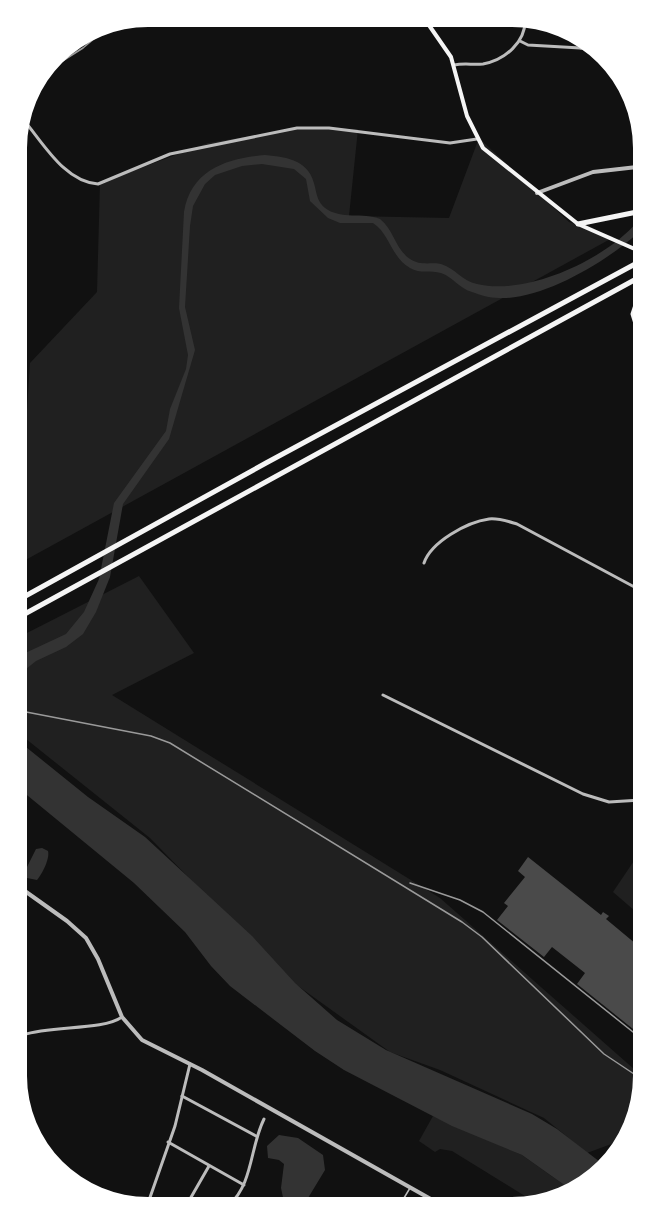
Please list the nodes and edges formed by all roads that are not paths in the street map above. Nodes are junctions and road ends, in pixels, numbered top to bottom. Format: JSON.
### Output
{"nodes":[{"id":1,"x":430,"y":27,"type":"edge"},
{"id":2,"x":524,"y":28,"type":"edge"},
{"id":3,"x":520,"y":41,"type":"junction"},
{"id":4,"x":581,"y":48,"type":"edge"},
{"id":5,"x":454,"y":65,"type":"junction"},
{"id":6,"x":29,"y":126,"type":"edge"},
{"id":7,"x":477,"y":139,"type":"junction"},
{"id":8,"x":633,"y":167,"type":"edge"},
{"id":9,"x":537,"y":193,"type":"junction"},
{"id":10,"x":633,"y":213,"type":"edge"},
{"id":11,"x":578,"y":224,"type":"junction"},
{"id":12,"x":633,"y":248,"type":"edge"},
{"id":13,"x":633,"y":266,"type":"edge"},
{"id":14,"x":633,"y":281,"type":"edge"},
{"id":15,"x":424,"y":563,"type":"dead end"},
{"id":16,"x":633,"y":586,"type":"edge"},
{"id":17,"x":27,"y":595,"type":"edge"},
{"id":18,"x":27,"y":613,"type":"edge"},
{"id":19,"x":383,"y":695,"type":"dead end"},
{"id":20,"x":633,"y":800,"type":"edge"},
{"id":21,"x":27,"y":893,"type":"edge"},
{"id":22,"x":122,"y":1017,"type":"junction"},
{"id":23,"x":27,"y":1034,"type":"edge"},
{"id":24,"x":190,"y":1064,"type":"junction"},
{"id":25,"x":182,"y":1096,"type":"junction"},
{"id":26,"x":264,"y":1119,"type":"dead end"},
{"id":27,"x":256,"y":1136,"type":"junction"},
{"id":28,"x":168,"y":1142,"type":"junction"},
{"id":29,"x":209,"y":1166,"type":"junction"},
{"id":30,"x":244,"y":1185,"type":"junction"},
{"id":31,"x":411,"y":1187,"type":"junction"},
{"id":32,"x":150,"y":1197,"type":"edge"},
{"id":33,"x":191,"y":1197,"type":"edge"},
{"id":34,"x":238,"y":1197,"type":"edge"},
{"id":35,"x":405,"y":1197,"type":"edge"},
{"id":36,"x":428,"y":1197,"type":"edge"}],
"edges":[{"from":1,"to":5,"type":"main road"},
{"from":2,"to":3,"type":"street"},
{"from":3,"to":4,"type":"street"},
{"from":3,"to":5,"type":"street"},
{"from":5,"to":7,"type":"main road"},
{"from":6,"to":7,"type":"street"},
{"from":7,"to":9,"type":"main road"},
{"from":8,"to":9,"type":"street"},
{"from":9,"to":11,"type":"main road"},
{"from":10,"to":11,"type":"highway"},
{"from":11,"to":12,"type":"main road"},
{"from":13,"to":17,"type":"highway"},
{"from":14,"to":18,"type":"highway"},
{"from":15,"to":16,"type":"street"},
{"from":19,"to":20,"type":"street"},
{"from":21,"to":22,"type":"street"},
{"from":22,"to":23,"type":"street"},
{"from":22,"to":24,"type":"street"},
{"from":24,"to":25,"type":"street"},
{"from":24,"to":31,"type":"street"},
{"from":25,"to":27,"type":"street"},
{"from":25,"to":28,"type":"street"},
{"from":26,"to":27,"type":"street"},
{"from":27,"to":30,"type":"street"},
{"from":28,"to":29,"type":"street"},
{"from":28,"to":32,"type":"street"},
{"from":29,"to":30,"type":"street"},
{"from":29,"to":33,"type":"street"},
{"from":30,"to":34,"type":"street"},
{"from":31,"to":35,"type":"lane"},
{"from":31,"to":36,"type":"street"}]}
